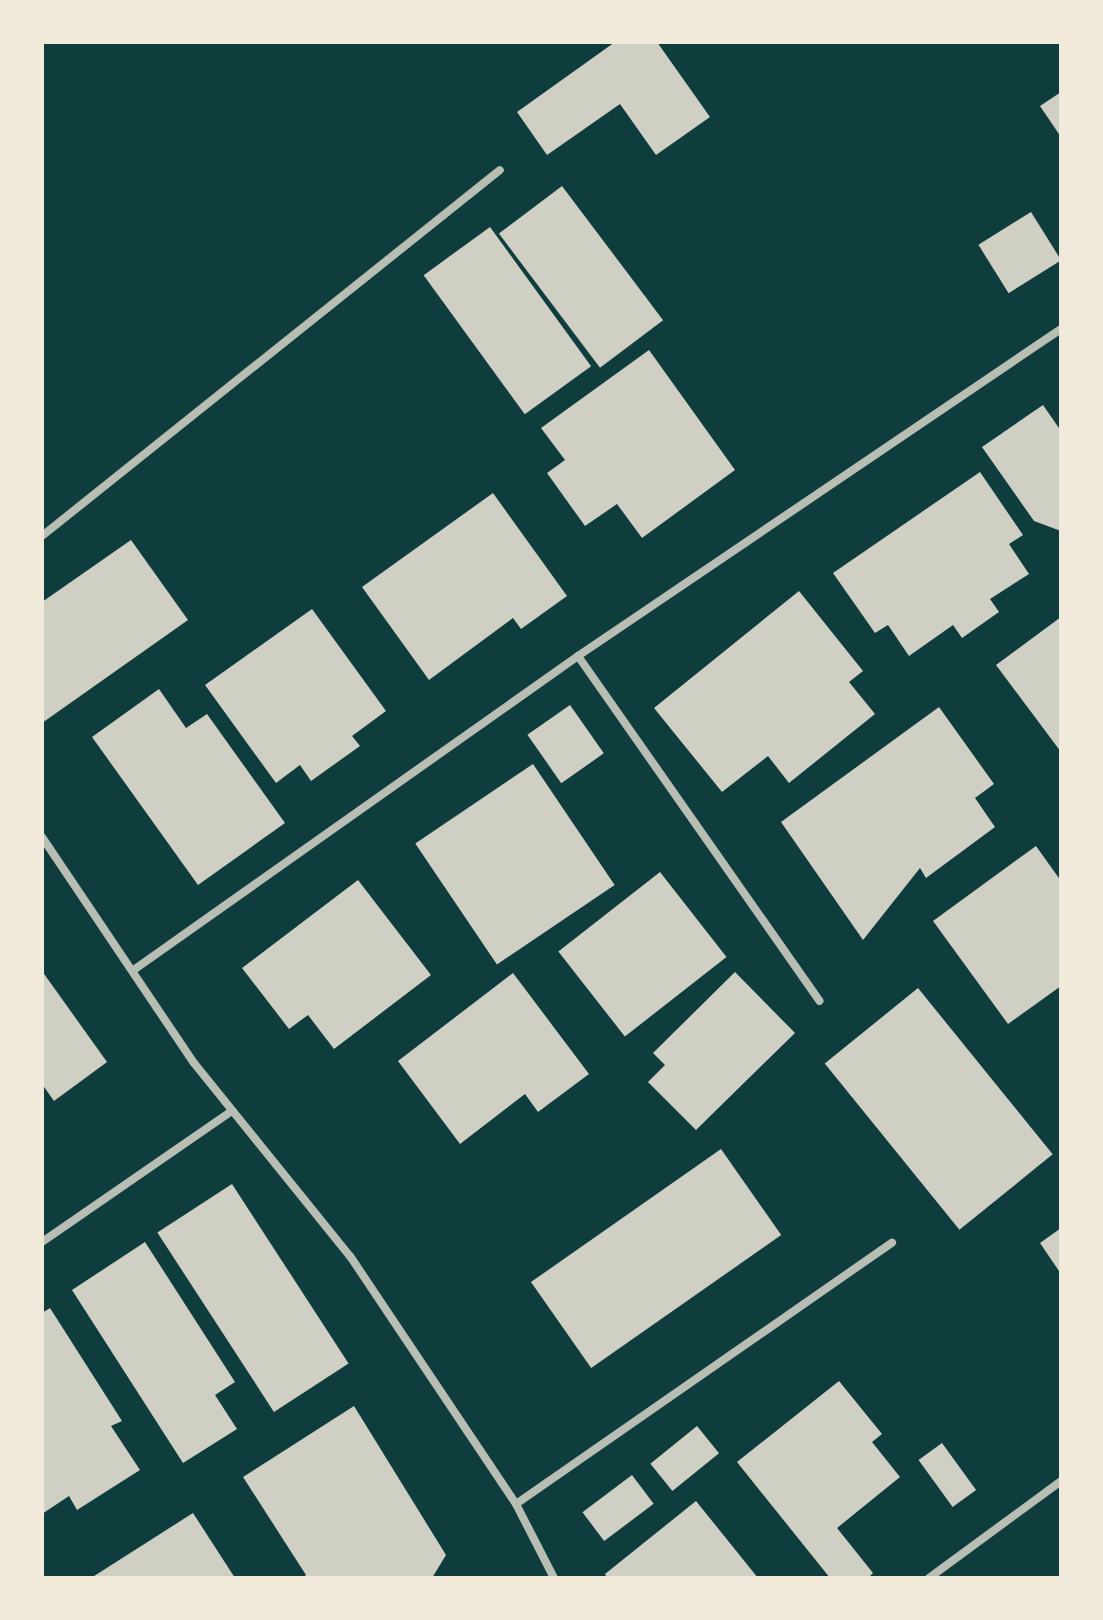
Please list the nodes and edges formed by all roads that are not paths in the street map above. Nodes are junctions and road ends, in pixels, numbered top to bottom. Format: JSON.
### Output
{"nodes":[{"id":1,"x":500,"y":170,"type":"dead end"},
{"id":2,"x":1061,"y":329,"type":"edge"},
{"id":3,"x":42,"y":536,"type":"edge"},
{"id":4,"x":578,"y":656,"type":"junction"},
{"id":5,"x":42,"y":837,"type":"edge"},
{"id":6,"x":135,"y":969,"type":"junction"},
{"id":7,"x":820,"y":1001,"type":"dead end"},
{"id":8,"x":232,"y":1111,"type":"junction"},
{"id":9,"x":42,"y":1242,"type":"edge"},
{"id":10,"x":892,"y":1243,"type":"dead end"},
{"id":11,"x":1061,"y":1481,"type":"edge"},
{"id":12,"x":516,"y":1504,"type":"junction"},
{"id":13,"x":554,"y":1578,"type":"edge"},
{"id":14,"x":929,"y":1578,"type":"edge"}],
"edges":[{"from":1,"to":3,"type":"street"},
{"from":2,"to":4,"type":"street"},
{"from":4,"to":6,"type":"street"},
{"from":4,"to":7,"type":"street"},
{"from":5,"to":6,"type":"street"},
{"from":6,"to":8,"type":"street"},
{"from":8,"to":9,"type":"street"},
{"from":8,"to":12,"type":"street"},
{"from":10,"to":12,"type":"street"},
{"from":11,"to":14,"type":"street"},
{"from":12,"to":13,"type":"street"}]}
